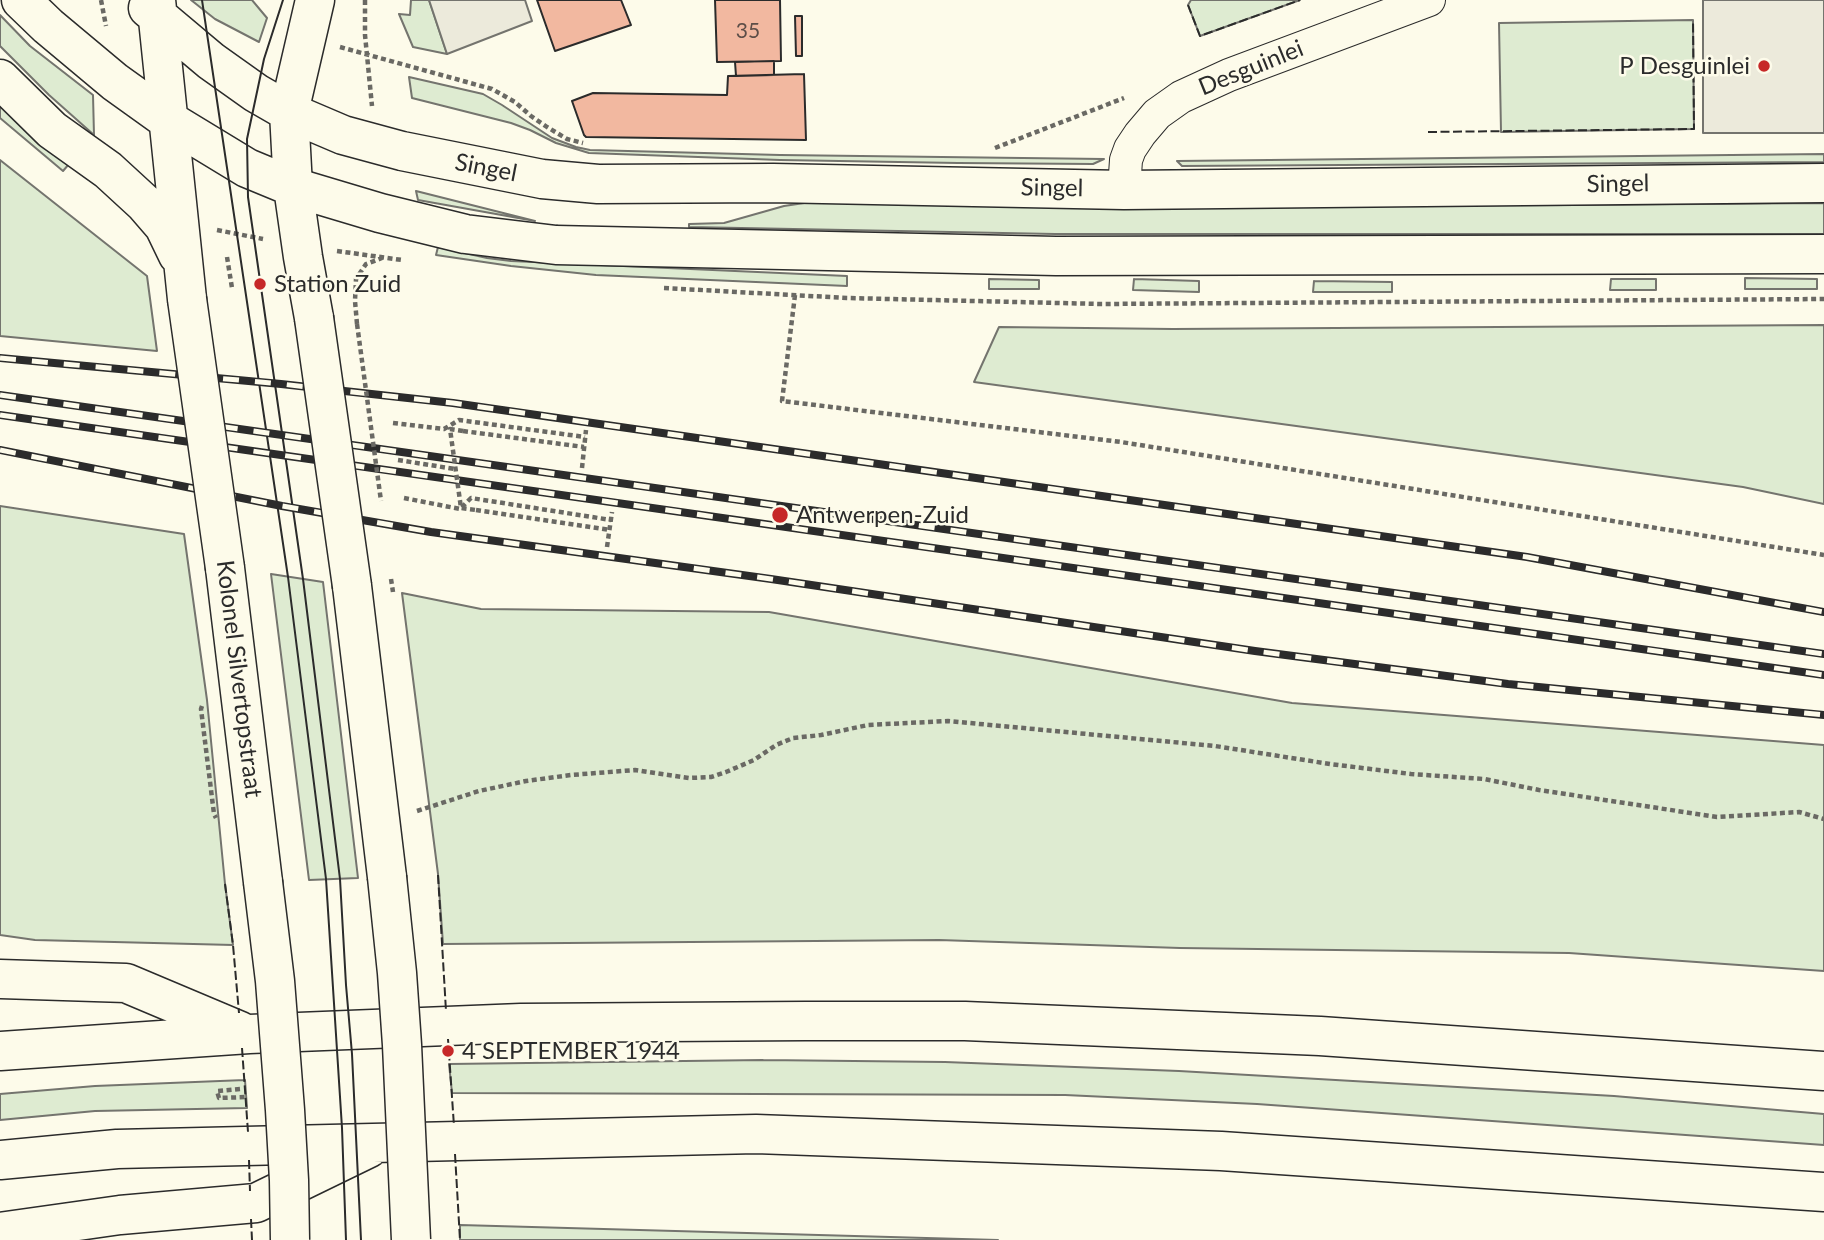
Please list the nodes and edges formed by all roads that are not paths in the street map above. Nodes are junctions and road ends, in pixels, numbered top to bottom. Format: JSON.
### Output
{"nodes":[{"id":1,"x":21,"y":0,"type":"edge"},
{"id":2,"x":315,"y":0,"type":"edge"},
{"id":3,"x":1429,"y":0,"type":"edge"},
{"id":4,"x":151,"y":6,"type":"edge"},
{"id":5,"x":1363,"y":11,"type":"edge"},
{"id":6,"x":0,"y":79,"type":"edge"},
{"id":7,"x":289,"y":112,"type":"junction"},
{"id":8,"x":168,"y":120,"type":"junction"},
{"id":9,"x":1824,"y":183,"type":"edge"},
{"id":10,"x":293,"y":187,"type":"junction"},
{"id":11,"x":1124,"y":190,"type":"junction"},
{"id":12,"x":1824,"y":254,"type":"edge"},
{"id":13,"x":185,"y":281,"type":"junction"},
{"id":14,"x":0,"y":979,"type":"edge"},
{"id":15,"x":249,"y":1034,"type":"junction"},
{"id":16,"x":0,"y":1051,"type":"edge"},
{"id":17,"x":1824,"y":1071,"type":"edge"},
{"id":18,"x":381,"y":1143,"type":"junction"},
{"id":19,"x":0,"y":1160,"type":"edge"},
{"id":20,"x":1824,"y":1192,"type":"edge"},
{"id":21,"x":0,"y":1232,"type":"edge"},
{"id":22,"x":289,"y":1240,"type":"edge"},
{"id":23,"x":411,"y":1240,"type":"edge"}],
"edges":[{"from":1,"to":8,"type":"main road"},
{"from":2,"to":7,"type":"main road"},
{"from":3,"to":5,"type":"street","name":"Desguinlei"},
{"from":4,"to":7,"type":"main road","name":"Singel"},
{"from":4,"to":8,"type":"main road","name":"Kolonel Silvertopstraat"},
{"from":5,"to":11,"type":"street","name":"Desguinlei"},
{"from":6,"to":13,"type":"main road"},
{"from":7,"to":10,"type":"main road"},
{"from":7,"to":11,"type":"main road","name":"Singel"},
{"from":8,"to":10,"type":"main road"},
{"from":8,"to":13,"type":"main road","name":"Kolonel Silvertopstraat"},
{"from":9,"to":11,"type":"main road","name":"Singel"},
{"from":10,"to":12,"type":"main road"},
{"from":10,"to":23,"type":"main road","bridge":true},
{"from":13,"to":22,"type":"main road","name":"Kolonel Silvertopstraat","bridge":true},
{"from":14,"to":15,"type":"main road"},
{"from":15,"to":16,"type":"main road"},
{"from":15,"to":17,"type":"main road"},
{"from":18,"to":19,"type":"main road"},
{"from":18,"to":20,"type":"main road"},
{"from":18,"to":21,"type":"main road"}]}
